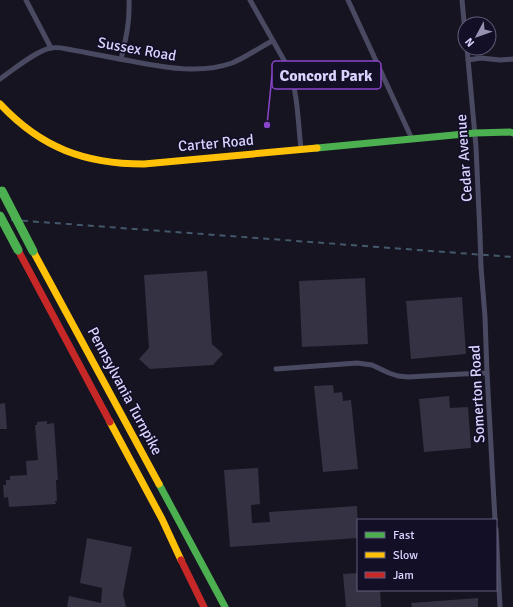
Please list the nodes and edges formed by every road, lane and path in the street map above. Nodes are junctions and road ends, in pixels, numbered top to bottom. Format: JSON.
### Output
{"nodes":[{"id":1,"x":26,"y":0,"type":"edge"},
{"id":2,"x":129,"y":0,"type":"edge"},
{"id":3,"x":250,"y":0,"type":"edge"},
{"id":4,"x":348,"y":0,"type":"edge"},
{"id":5,"x":462,"y":0,"type":"edge"},
{"id":6,"x":464,"y":16,"type":"edge"},
{"id":7,"x":272,"y":41,"type":"junction"},
{"id":8,"x":51,"y":48,"type":"junction"},
{"id":9,"x":468,"y":56,"type":"edge"},
{"id":10,"x":121,"y":59,"type":"junction"},
{"id":11,"x":513,"y":59,"type":"edge"},
{"id":12,"x":468,"y":60,"type":"junction"},
{"id":13,"x":0,"y":79,"type":"edge"},
{"id":14,"x":0,"y":104,"type":"edge"},
{"id":15,"x":475,"y":133,"type":"junction"},
{"id":16,"x":513,"y":133,"type":"edge"},
{"id":17,"x":412,"y":139,"type":"junction"},
{"id":18,"x":301,"y":149,"type":"junction"},
{"id":19,"x":1,"y":189,"type":"edge"},
{"id":20,"x":0,"y":216,"type":"edge"},
{"id":21,"x":481,"y":267,"type":"joint"},
{"id":22,"x":276,"y":369,"type":"dead end"},
{"id":23,"x":487,"y":373,"type":"junction"},
{"id":24,"x":496,"y":519,"type":"edge"},
{"id":25,"x":497,"y":548,"type":"edge"},
{"id":26,"x":204,"y":607,"type":"edge"},
{"id":27,"x":225,"y":607,"type":"edge"},
{"id":28,"x":500,"y":607,"type":"edge"}],
"edges":[{"from":1,"to":8,"type":"street"},
{"from":2,"to":10,"type":"street"},
{"from":3,"to":7,"type":"street"},
{"from":4,"to":17,"type":"street"},
{"from":5,"to":6,"type":"street"},
{"from":7,"to":10,"type":"street","name":"Sussex Road"},
{"from":7,"to":18,"type":"street"},
{"from":8,"to":10,"type":"street","name":"Sussex Road"},
{"from":8,"to":13,"type":"street","name":"Sussex Road"},
{"from":9,"to":12,"type":"street","name":"Cedar Avenue"},
{"from":11,"to":12,"type":"street"},
{"from":12,"to":15,"type":"street","name":"Cedar Avenue"},
{"from":14,"to":18,"type":"main road","name":"Carter Road"},
{"from":15,"to":16,"type":"main road","name":"Carter Road"},
{"from":15,"to":17,"type":"main road","name":"Carter Road"},
{"from":15,"to":21,"type":"street","name":"Cedar Avenue","bridge":true},
{"from":17,"to":18,"type":"main road","name":"Carter Road"},
{"from":19,"to":27,"type":"main road","name":"Pennsylvania Turnpike","bridge":true},
{"from":20,"to":26,"type":"main road","name":"Pennsylvania Turnpike","bridge":true},
{"from":21,"to":23,"type":"street","name":"Somerton Road"},
{"from":22,"to":23,"type":"street"},
{"from":23,"to":24,"type":"street","name":"Somerton Road"},
{"from":25,"to":28,"type":"street"}]}
